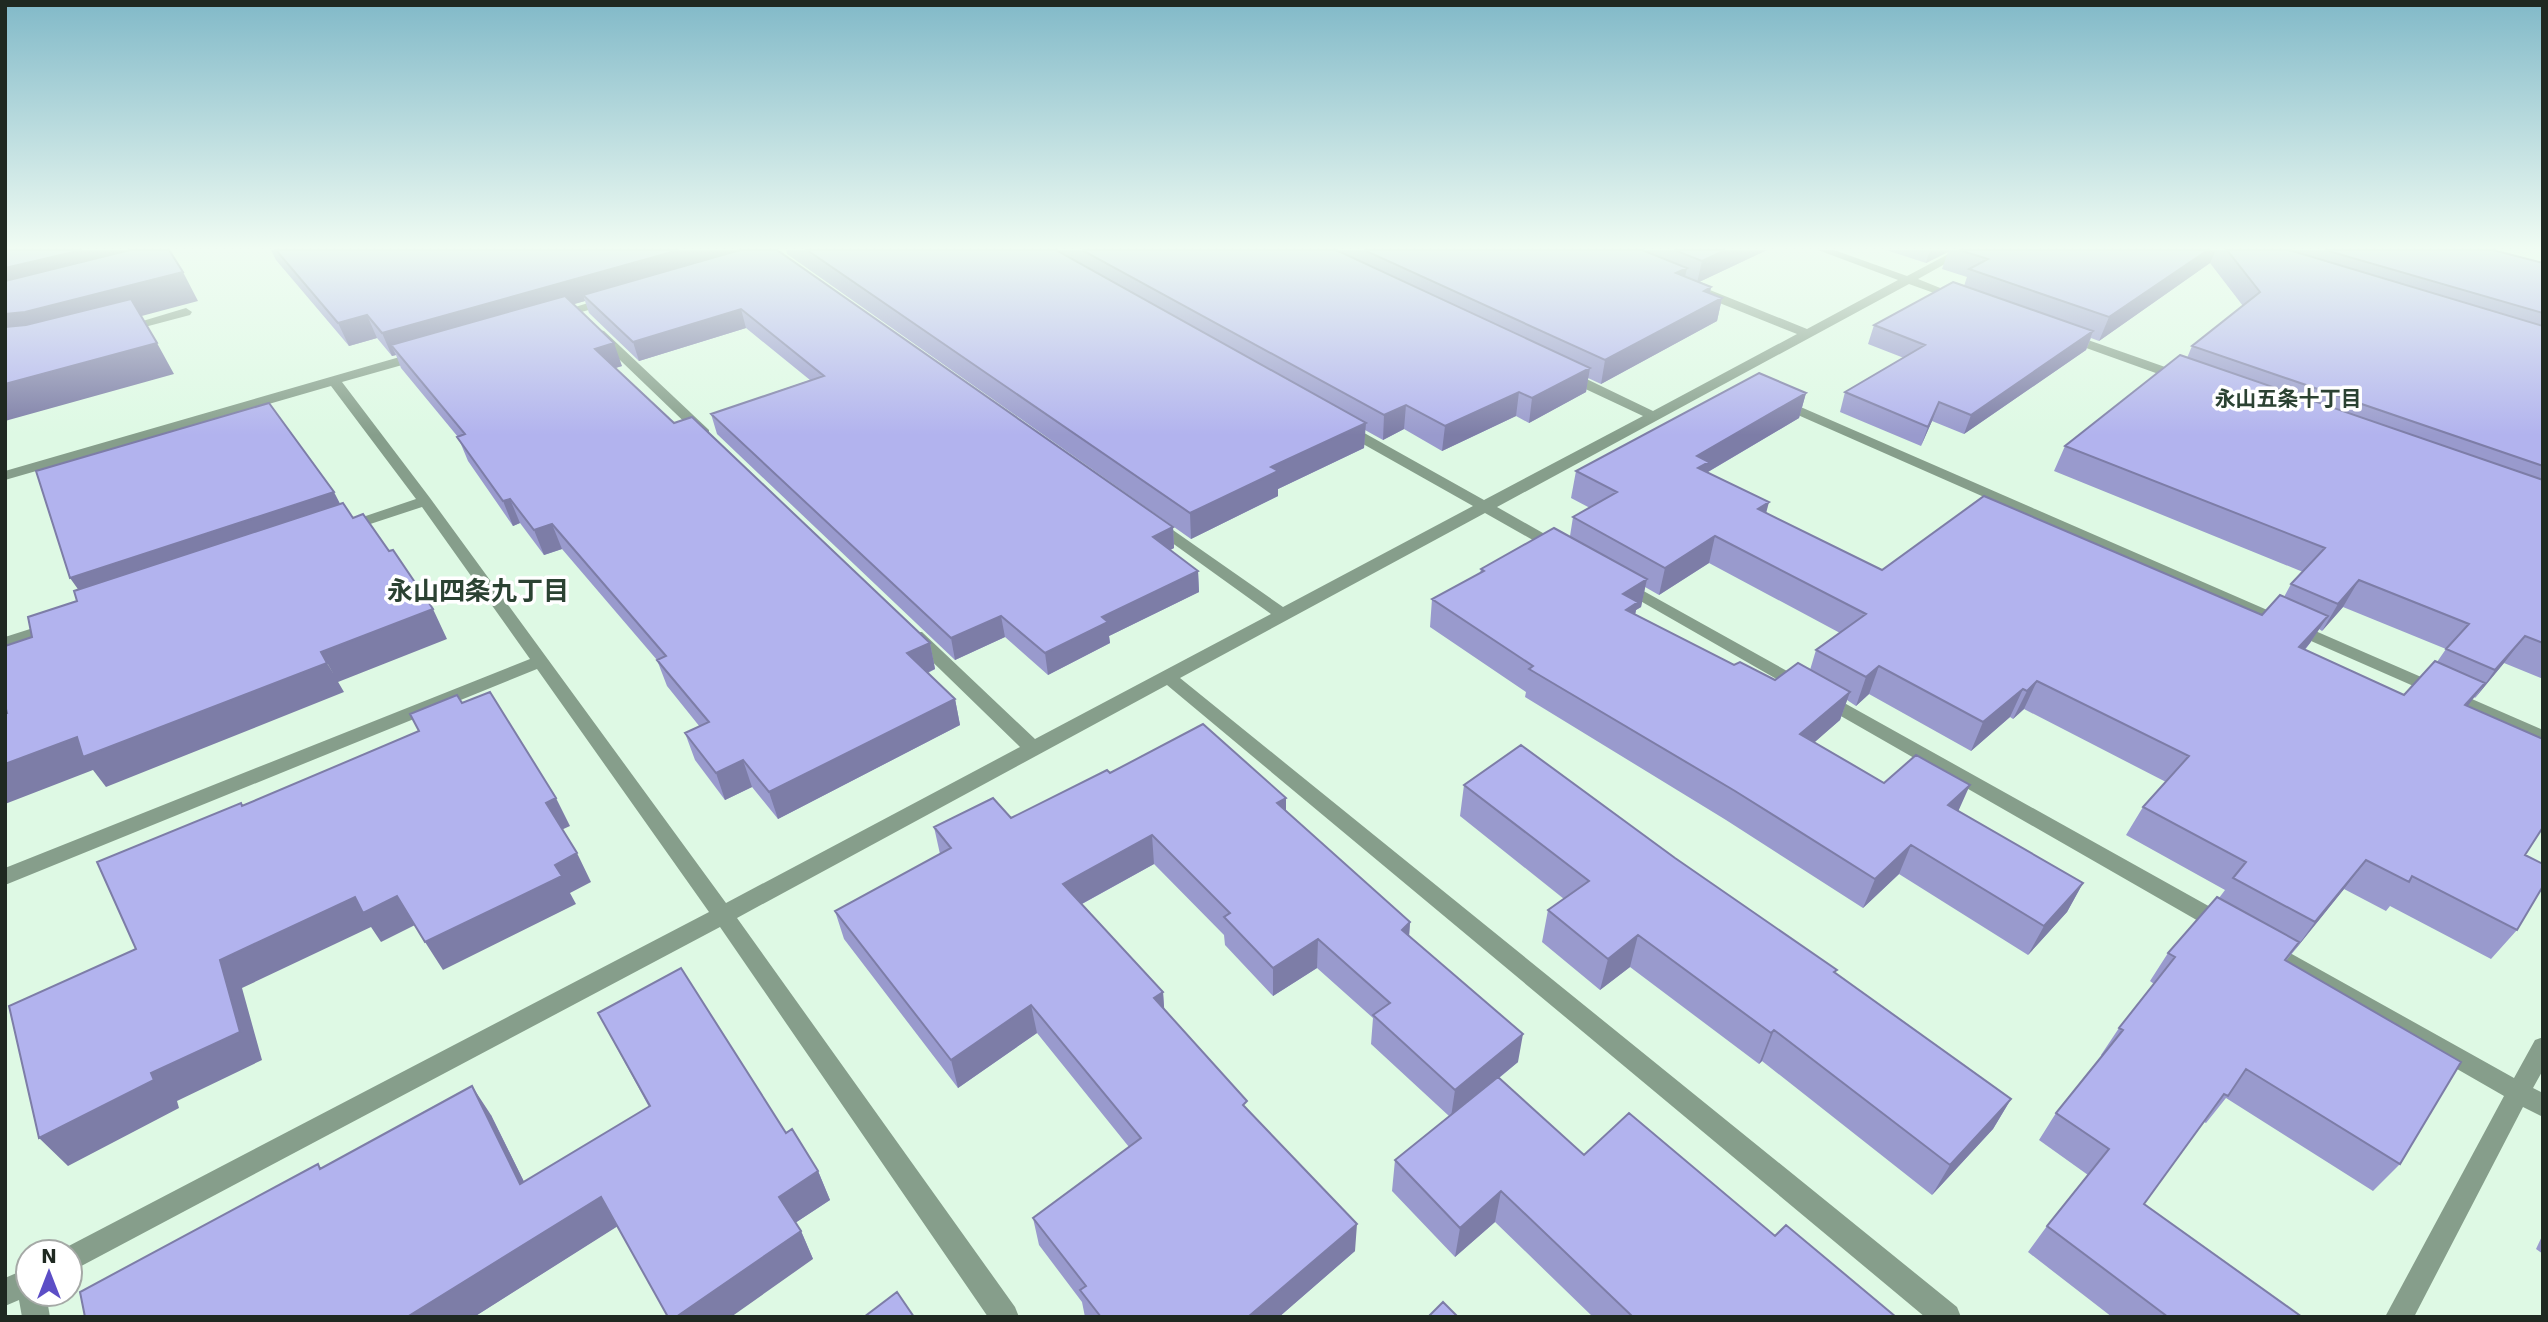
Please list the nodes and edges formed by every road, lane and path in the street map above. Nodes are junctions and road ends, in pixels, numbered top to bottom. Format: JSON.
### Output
{"nodes":[{"id":1,"x":186,"y":312,"type":"dead end"},
{"id":2,"x":569,"y":312,"type":"edge"},
{"id":3,"x":577,"y":312,"type":"edge"},
{"id":4,"x":1753,"y":312,"type":"edge"},
{"id":5,"x":1849,"y":312,"type":"edge"},
{"id":6,"x":548,"y":318,"type":"edge"},
{"id":7,"x":2050,"y":330,"type":"edge"},
{"id":8,"x":108,"y":332,"type":"edge"},
{"id":9,"x":1808,"y":334,"type":"junction"},
{"id":10,"x":441,"y":349,"type":"edge"},
{"id":11,"x":1553,"y":369,"type":"edge"},
{"id":12,"x":334,"y":381,"type":"junction"},
{"id":13,"x":2193,"y":381,"type":"edge"},
{"id":14,"x":1763,"y":395,"type":"edge"},
{"id":15,"x":1653,"y":416,"type":"junction"},
{"id":16,"x":1329,"y":419,"type":"edge"},
{"id":17,"x":714,"y":443,"type":"edge"},
{"id":18,"x":5,"y":476,"type":"edge"},
{"id":19,"x":425,"y":501,"type":"junction"},
{"id":20,"x":1485,"y":507,"type":"junction"},
{"id":21,"x":1147,"y":518,"type":"edge"},
{"id":22,"x":333,"y":532,"type":"edge"},
{"id":23,"x":1570,"y":555,"type":"edge"},
{"id":24,"x":1606,"y":576,"type":"edge"},
{"id":25,"x":1283,"y":615,"type":"junction"},
{"id":26,"x":71,"y":620,"type":"edge"},
{"id":27,"x":904,"y":625,"type":"edge"},
{"id":28,"x":5,"y":643,"type":"edge"},
{"id":29,"x":539,"y":662,"type":"junction"},
{"id":30,"x":1168,"y":677,"type":"junction"},
{"id":31,"x":2543,"y":737,"type":"edge"},
{"id":32,"x":1034,"y":748,"type":"junction"},
{"id":33,"x":5,"y":877,"type":"edge"},
{"id":34,"x":723,"y":915,"type":"junction"},
{"id":35,"x":2543,"y":1046,"type":"edge"},
{"id":36,"x":2519,"y":1092,"type":"junction"},
{"id":37,"x":2543,"y":1106,"type":"edge"},
{"id":38,"x":84,"y":1252,"type":"edge"},
{"id":39,"x":1005,"y":1317,"type":"edge"},
{"id":40,"x":1947,"y":1317,"type":"edge"},
{"id":41,"x":2399,"y":1317,"type":"edge"}],
"edges":[{"from":1,"to":8,"type":"street"},
{"from":2,"to":6,"type":"street"},
{"from":3,"to":17,"type":"street"},
{"from":4,"to":9,"type":"street"},
{"from":5,"to":9,"type":"street"},
{"from":7,"to":13,"type":"street"},
{"from":9,"to":15,"type":"street"},
{"from":10,"to":12,"type":"street"},
{"from":11,"to":15,"type":"street"},
{"from":12,"to":18,"type":"street"},
{"from":12,"to":19,"type":"street"},
{"from":14,"to":31,"type":"street"},
{"from":15,"to":20,"type":"street"},
{"from":16,"to":20,"type":"street"},
{"from":19,"to":22,"type":"street"},
{"from":19,"to":29,"type":"street"},
{"from":20,"to":23,"type":"street"},
{"from":20,"to":25,"type":"street"},
{"from":21,"to":25,"type":"street"},
{"from":24,"to":36,"type":"street"},
{"from":25,"to":30,"type":"street"},
{"from":26,"to":28,"type":"street"},
{"from":27,"to":32,"type":"street"},
{"from":29,"to":33,"type":"street"},
{"from":29,"to":34,"type":"street"},
{"from":30,"to":32,"type":"street"},
{"from":30,"to":40,"type":"street"},
{"from":32,"to":34,"type":"street"},
{"from":34,"to":38,"type":"street"},
{"from":34,"to":39,"type":"street"},
{"from":35,"to":36,"type":"street"},
{"from":36,"to":37,"type":"street"},
{"from":36,"to":41,"type":"street"}]}
